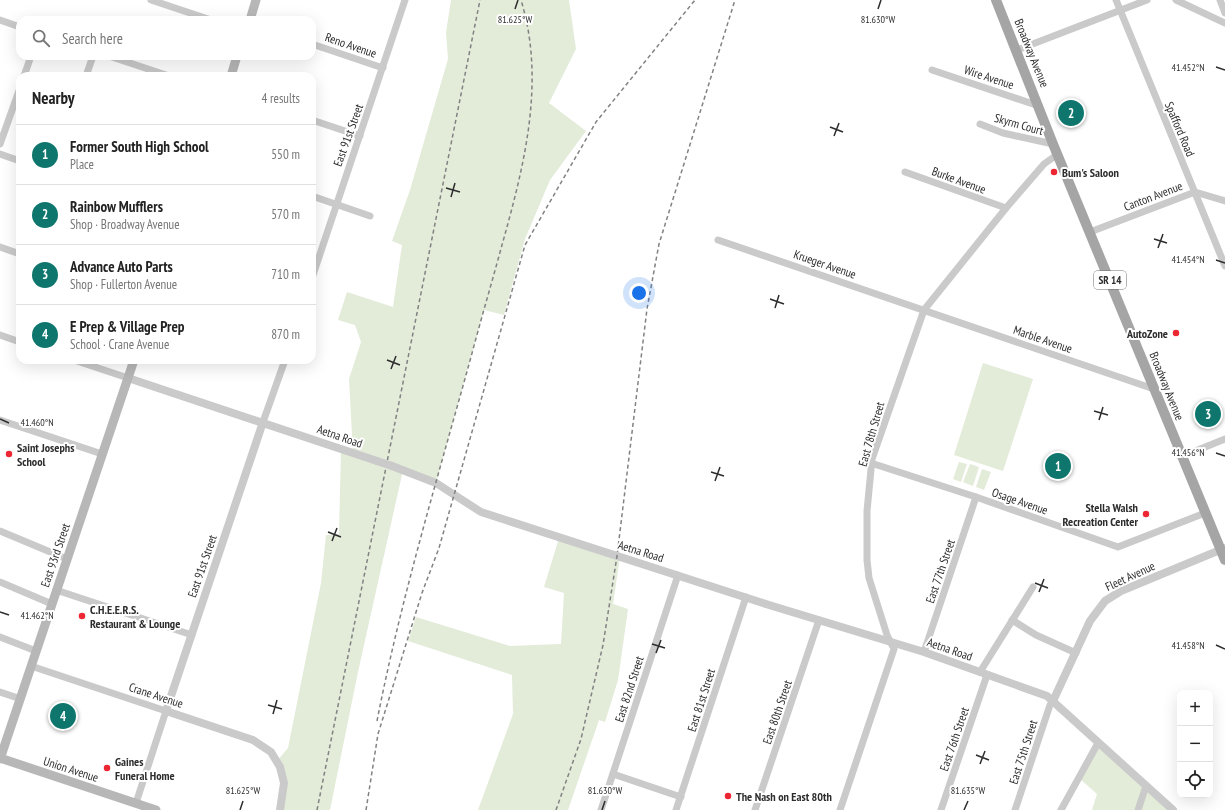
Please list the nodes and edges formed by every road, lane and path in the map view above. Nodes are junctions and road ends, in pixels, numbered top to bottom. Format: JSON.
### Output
{"nodes":[{"id":1,"x":151,"y":0,"type":"edge"},
{"id":2,"x":256,"y":0,"type":"edge"},
{"id":3,"x":405,"y":0,"type":"edge"},
{"id":4,"x":998,"y":0,"type":"edge"},
{"id":5,"x":1116,"y":0,"type":"edge"},
{"id":6,"x":1147,"y":0,"type":"edge"},
{"id":7,"x":1176,"y":0,"type":"edge"},
{"id":8,"x":1220,"y":0,"type":"edge"},
{"id":9,"x":1121,"y":11,"type":"junction"},
{"id":10,"x":1225,"y":13,"type":"edge"},
{"id":11,"x":199,"y":16,"type":"edge"},
{"id":12,"x":251,"y":16,"type":"edge"},
{"id":13,"x":0,"y":20,"type":"edge"},
{"id":14,"x":1225,"y":23,"type":"edge"},
{"id":15,"x":16,"y":26,"type":"edge"},
{"id":16,"x":316,"y":45,"type":"edge"},
{"id":17,"x":1017,"y":50,"type":"junction"},
{"id":18,"x":30,"y":60,"type":"edge"},
{"id":19,"x":92,"y":60,"type":"edge"},
{"id":20,"x":121,"y":60,"type":"edge"},
{"id":21,"x":236,"y":60,"type":"edge"},
{"id":22,"x":383,"y":68,"type":"junction"},
{"id":23,"x":932,"y":70,"type":"dead end"},
{"id":24,"x":25,"y":72,"type":"edge"},
{"id":25,"x":87,"y":72,"type":"edge"},
{"id":26,"x":157,"y":72,"type":"edge"},
{"id":27,"x":232,"y":72,"type":"edge"},
{"id":28,"x":16,"y":99,"type":"edge"},
{"id":29,"x":1039,"y":106,"type":"junction"},
{"id":30,"x":316,"y":121,"type":"edge"},
{"id":31,"x":980,"y":124,"type":"dead end"},
{"id":32,"x":360,"y":136,"type":"junction"},
{"id":33,"x":0,"y":144,"type":"edge"},
{"id":34,"x":1056,"y":149,"type":"junction"},
{"id":35,"x":0,"y":154,"type":"edge"},
{"id":36,"x":16,"y":160,"type":"edge"},
{"id":37,"x":906,"y":172,"type":"dead end"},
{"id":38,"x":1195,"y":192,"type":"junction"},
{"id":39,"x":316,"y":198,"type":"edge"},
{"id":40,"x":1225,"y":201,"type":"edge"},
{"id":41,"x":336,"y":205,"type":"junction"},
{"id":42,"x":1006,"y":208,"type":"junction"},
{"id":43,"x":370,"y":216,"type":"dead end"},
{"id":44,"x":1090,"y":232,"type":"junction"},
{"id":45,"x":718,"y":240,"type":"dead end"},
{"id":46,"x":0,"y":247,"type":"edge"},
{"id":47,"x":16,"y":253,"type":"edge"},
{"id":48,"x":316,"y":266,"type":"edge"},
{"id":49,"x":1225,"y":266,"type":"edge"},
{"id":50,"x":924,"y":310,"type":"junction"},
{"id":51,"x":0,"y":335,"type":"edge"},
{"id":52,"x":16,"y":341,"type":"edge"},
{"id":53,"x":86,"y":364,"type":"edge"},
{"id":54,"x":133,"y":364,"type":"edge"},
{"id":55,"x":284,"y":364,"type":"edge"},
{"id":56,"x":128,"y":378,"type":"junction"},
{"id":57,"x":1154,"y":389,"type":"junction"},
{"id":58,"x":0,"y":420,"type":"edge"},
{"id":59,"x":263,"y":422,"type":"junction"},
{"id":60,"x":1225,"y":439,"type":"edge"},
{"id":61,"x":102,"y":454,"type":"junction"},
{"id":62,"x":1183,"y":456,"type":"junction"},
{"id":63,"x":871,"y":463,"type":"junction"},
{"id":64,"x":976,"y":497,"type":"junction"},
{"id":65,"x":1205,"y":513,"type":"junction"},
{"id":66,"x":0,"y":531,"type":"edge"},
{"id":67,"x":1224,"y":553,"type":"edge"},
{"id":68,"x":67,"y":559,"type":"junction"},
{"id":69,"x":678,"y":575,"type":"junction"},
{"id":70,"x":0,"y":582,"type":"edge"},
{"id":71,"x":1032,"y":587,"type":"dead end"},
{"id":72,"x":56,"y":590,"type":"junction"},
{"id":73,"x":746,"y":597,"type":"junction"},
{"id":74,"x":52,"y":604,"type":"junction"},
{"id":75,"x":819,"y":620,"type":"junction"},
{"id":76,"x":1012,"y":620,"type":"junction"},
{"id":77,"x":192,"y":636,"type":"junction"},
{"id":78,"x":0,"y":637,"type":"edge"},
{"id":79,"x":892,"y":643,"type":"junction"},
{"id":80,"x":36,"y":651,"type":"junction"},
{"id":81,"x":924,"y":652,"type":"junction"},
{"id":82,"x":1076,"y":653,"type":"junction"},
{"id":83,"x":31,"y":666,"type":"junction"},
{"id":84,"x":983,"y":673,"type":"junction"},
{"id":85,"x":0,"y":692,"type":"edge"},
{"id":86,"x":21,"y":699,"type":"junction"},
{"id":87,"x":1052,"y":701,"type":"junction"},
{"id":88,"x":166,"y":711,"type":"junction"},
{"id":89,"x":1098,"y":743,"type":"junction"},
{"id":90,"x":0,"y":759,"type":"edge"},
{"id":91,"x":613,"y":774,"type":"junction"},
{"id":92,"x":1146,"y":786,"type":"junction"},
{"id":93,"x":681,"y":797,"type":"junction"},
{"id":94,"x":136,"y":803,"type":"junction"},
{"id":95,"x":156,"y":810,"type":"edge"},
{"id":96,"x":280,"y":810,"type":"edge"},
{"id":97,"x":601,"y":810,"type":"edge"},
{"id":98,"x":676,"y":810,"type":"edge"},
{"id":99,"x":755,"y":810,"type":"edge"},
{"id":100,"x":840,"y":810,"type":"edge"},
{"id":101,"x":941,"y":810,"type":"edge"},
{"id":102,"x":1015,"y":810,"type":"edge"},
{"id":103,"x":1061,"y":810,"type":"edge"},
{"id":104,"x":1138,"y":810,"type":"edge"},
{"id":105,"x":1173,"y":810,"type":"edge"}],
"edges":[{"from":1,"to":11,"type":"street"},
{"from":2,"to":12,"type":"main road"},
{"from":3,"to":22,"type":"street","name":"East 91st Street"},
{"from":4,"to":17,"type":"main road","name":"Broadway Avenue","number":"SR 14"},
{"from":5,"to":9,"type":"street","name":"Spafford Road"},
{"from":6,"to":9,"type":"street"},
{"from":7,"to":14,"type":"street"},
{"from":8,"to":10,"type":"street"},
{"from":9,"to":17,"type":"street"},
{"from":9,"to":38,"type":"street","name":"Spafford Road"},
{"from":13,"to":15,"type":"street"},
{"from":16,"to":22,"type":"street","name":"Reno Avenue"},
{"from":17,"to":29,"type":"main road","name":"Broadway Avenue","number":"SR 14"},
{"from":18,"to":24,"type":"street"},
{"from":19,"to":25,"type":"street"},
{"from":20,"to":26,"type":"street"},
{"from":21,"to":27,"type":"main road"},
{"from":22,"to":32,"type":"street","name":"East 91st Street"},
{"from":23,"to":29,"type":"street","name":"Wire Avenue"},
{"from":28,"to":33,"type":"street"},
{"from":29,"to":34,"type":"main road","name":"Broadway Avenue","number":"SR 14"},
{"from":30,"to":32,"type":"street"},
{"from":31,"to":34,"type":"street","name":"Skyrm Court"},
{"from":32,"to":41,"type":"street","name":"East 91st Street"},
{"from":34,"to":42,"type":"street","name":"East 78th Street"},
{"from":34,"to":44,"type":"main road","name":"Broadway Avenue","number":"SR 14"},
{"from":35,"to":36,"type":"street"},
{"from":37,"to":42,"type":"street","name":"Burke Avenue"},
{"from":38,"to":40,"type":"street","name":"Canton Avenue"},
{"from":38,"to":44,"type":"street","name":"Canton Avenue"},
{"from":38,"to":49,"type":"street","name":"Spafford Road"},
{"from":39,"to":41,"type":"street"},
{"from":41,"to":43,"type":"street"},
{"from":41,"to":48,"type":"street","name":"East 91st Street"},
{"from":42,"to":50,"type":"street","name":"East 78th Street"},
{"from":44,"to":57,"type":"main road","name":"Broadway Avenue","number":"SR 14"},
{"from":45,"to":50,"type":"street","name":"Krueger Avenue"},
{"from":46,"to":47,"type":"street"},
{"from":50,"to":57,"type":"street","name":"Marble Avenue"},
{"from":50,"to":63,"type":"street","name":"East 78th Street"},
{"from":51,"to":52,"type":"street"},
{"from":53,"to":56,"type":"street","name":"Aetna Road"},
{"from":54,"to":56,"type":"main road","name":"East 93rd Street"},
{"from":55,"to":59,"type":"street","name":"East 91st Street"},
{"from":56,"to":59,"type":"street","name":"Aetna Road"},
{"from":56,"to":61,"type":"main road","name":"East 93rd Street"},
{"from":57,"to":62,"type":"main road","name":"Broadway Avenue","number":"SR 14"},
{"from":58,"to":61,"type":"street"},
{"from":59,"to":69,"type":"street","name":"Aetna Road","bridge":true},
{"from":59,"to":77,"type":"street","name":"East 91st Street"},
{"from":60,"to":62,"type":"street"},
{"from":61,"to":68,"type":"main road","name":"East 93rd Street"},
{"from":62,"to":65,"type":"main road","name":"Broadway Avenue","number":"SR 14"},
{"from":63,"to":64,"type":"street","name":"Osage Avenue"},
{"from":63,"to":79,"type":"street","name":"East 78th Street"},
{"from":64,"to":65,"type":"street","name":"Osage Avenue"},
{"from":64,"to":81,"type":"street","name":"East 77th Street"},
{"from":65,"to":67,"type":"main road","name":"Broadway Avenue","number":"SR 14"},
{"from":66,"to":68,"type":"street"},
{"from":67,"to":82,"type":"street","name":"Fleet Avenue"},
{"from":68,"to":72,"type":"main road","name":"East 93rd Street"},
{"from":69,"to":73,"type":"street","name":"Aetna Road"},
{"from":69,"to":91,"type":"street","name":"East 82nd Street"},
{"from":70,"to":74,"type":"street"},
{"from":71,"to":76,"type":"street","name":"East 76th Street"},
{"from":72,"to":74,"type":"main road","name":"East 93rd Street"},
{"from":72,"to":77,"type":"street"},
{"from":73,"to":75,"type":"street","name":"Aetna Road"},
{"from":73,"to":93,"type":"street","name":"East 81st Street"},
{"from":74,"to":80,"type":"main road","name":"East 93rd Street"},
{"from":75,"to":79,"type":"street","name":"Aetna Road"},
{"from":75,"to":99,"type":"street","name":"East 80th Street"},
{"from":76,"to":82,"type":"street"},
{"from":76,"to":84,"type":"street","name":"East 76th Street"},
{"from":77,"to":88,"type":"street","name":"East 91st Street"},
{"from":78,"to":80,"type":"street"},
{"from":79,"to":81,"type":"street","name":"Aetna Road"},
{"from":79,"to":100,"type":"street"},
{"from":80,"to":83,"type":"main road","name":"East 93rd Street"},
{"from":81,"to":84,"type":"street","name":"Aetna Road"},
{"from":82,"to":87,"type":"street","name":"Fleet Avenue"},
{"from":83,"to":86,"type":"main road","name":"East 93rd Street"},
{"from":83,"to":88,"type":"street","name":"Crane Avenue"},
{"from":84,"to":87,"type":"street","name":"Aetna Road"},
{"from":84,"to":101,"type":"street","name":"East 76th Street"},
{"from":85,"to":86,"type":"street"},
{"from":86,"to":90,"type":"main road","name":"East 93rd Street"},
{"from":87,"to":89,"type":"street","name":"Aetna Road"},
{"from":87,"to":102,"type":"street","name":"East 75th Street"},
{"from":88,"to":94,"type":"street","name":"East 91st Street"},
{"from":88,"to":96,"type":"street","name":"Crane Avenue"},
{"from":89,"to":92,"type":"street","name":"Aetna Road"},
{"from":89,"to":103,"type":"street"},
{"from":90,"to":94,"type":"main road","name":"Union Avenue"},
{"from":91,"to":93,"type":"street"},
{"from":91,"to":97,"type":"street","name":"East 82nd Street"},
{"from":92,"to":104,"type":"street"},
{"from":92,"to":105,"type":"street","name":"Aetna Road"},
{"from":93,"to":98,"type":"street","name":"East 81st Street"},
{"from":94,"to":95,"type":"main road","name":"Union Avenue"}]}
